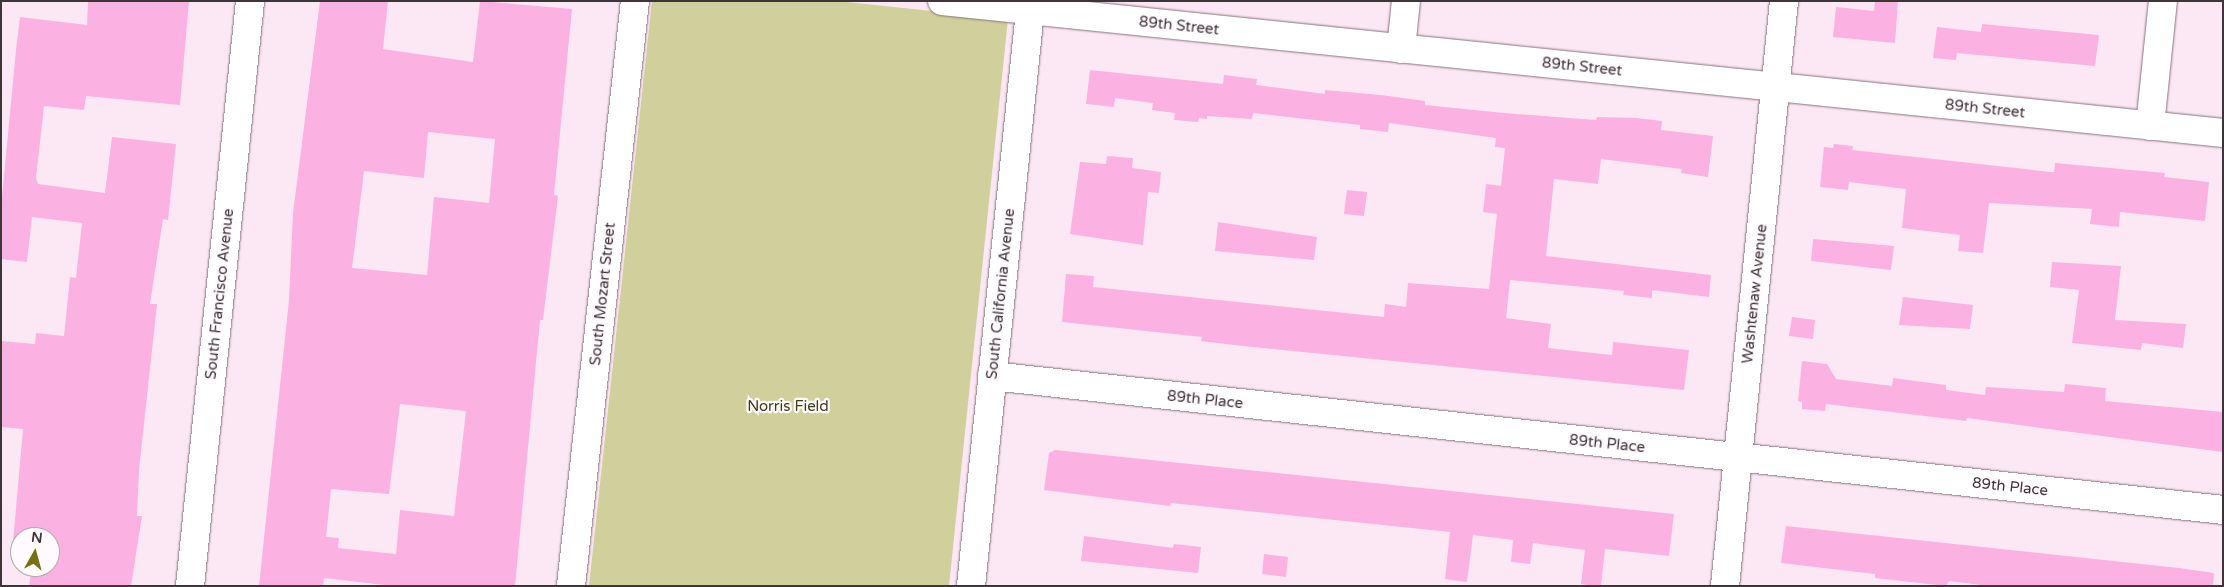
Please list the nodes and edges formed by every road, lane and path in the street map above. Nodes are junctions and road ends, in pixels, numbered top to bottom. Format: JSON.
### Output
{"nodes":[{"id":1,"x":250,"y":1,"type":"edge"},
{"id":2,"x":635,"y":1,"type":"edge"},
{"id":3,"x":942,"y":1,"type":"edge"},
{"id":4,"x":1406,"y":1,"type":"edge"},
{"id":5,"x":1784,"y":1,"type":"edge"},
{"id":6,"x":2163,"y":1,"type":"edge"},
{"id":7,"x":1030,"y":6,"type":"edge"},
{"id":8,"x":1401,"y":49,"type":"junction"},
{"id":9,"x":1776,"y":87,"type":"junction"},
{"id":10,"x":2150,"y":126,"type":"junction"},
{"id":11,"x":2223,"y":133,"type":"edge"},
{"id":12,"x":992,"y":376,"type":"junction"},
{"id":13,"x":1738,"y":459,"type":"junction"},
{"id":14,"x":2223,"y":510,"type":"edge"},
{"id":15,"x":190,"y":586,"type":"edge"},
{"id":16,"x":571,"y":586,"type":"edge"},
{"id":17,"x":971,"y":586,"type":"edge"},
{"id":18,"x":1725,"y":586,"type":"edge"}],
"edges":[{"from":1,"to":15,"type":"street","name":"South Francisco Avenue"},
{"from":2,"to":16,"type":"street","name":"South Mozart Street"},
{"from":3,"to":7,"type":"street","name":"89th Street"},
{"from":4,"to":8,"type":"street"},
{"from":5,"to":9,"type":"street","name":"Washtenaw Avenue"},
{"from":6,"to":10,"type":"street"},
{"from":7,"to":8,"type":"street","name":"89th Street"},
{"from":7,"to":12,"type":"street","name":"South California Avenue"},
{"from":8,"to":9,"type":"street","name":"89th Street"},
{"from":9,"to":10,"type":"street","name":"89th Street"},
{"from":9,"to":13,"type":"street","name":"Washtenaw Avenue"},
{"from":10,"to":11,"type":"street","name":"89th Street"},
{"from":12,"to":13,"type":"street","name":"89th Place"},
{"from":12,"to":17,"type":"street","name":"South California Avenue"},
{"from":13,"to":14,"type":"street","name":"89th Place"},
{"from":13,"to":18,"type":"street","name":"Washtenaw Avenue"}]}
